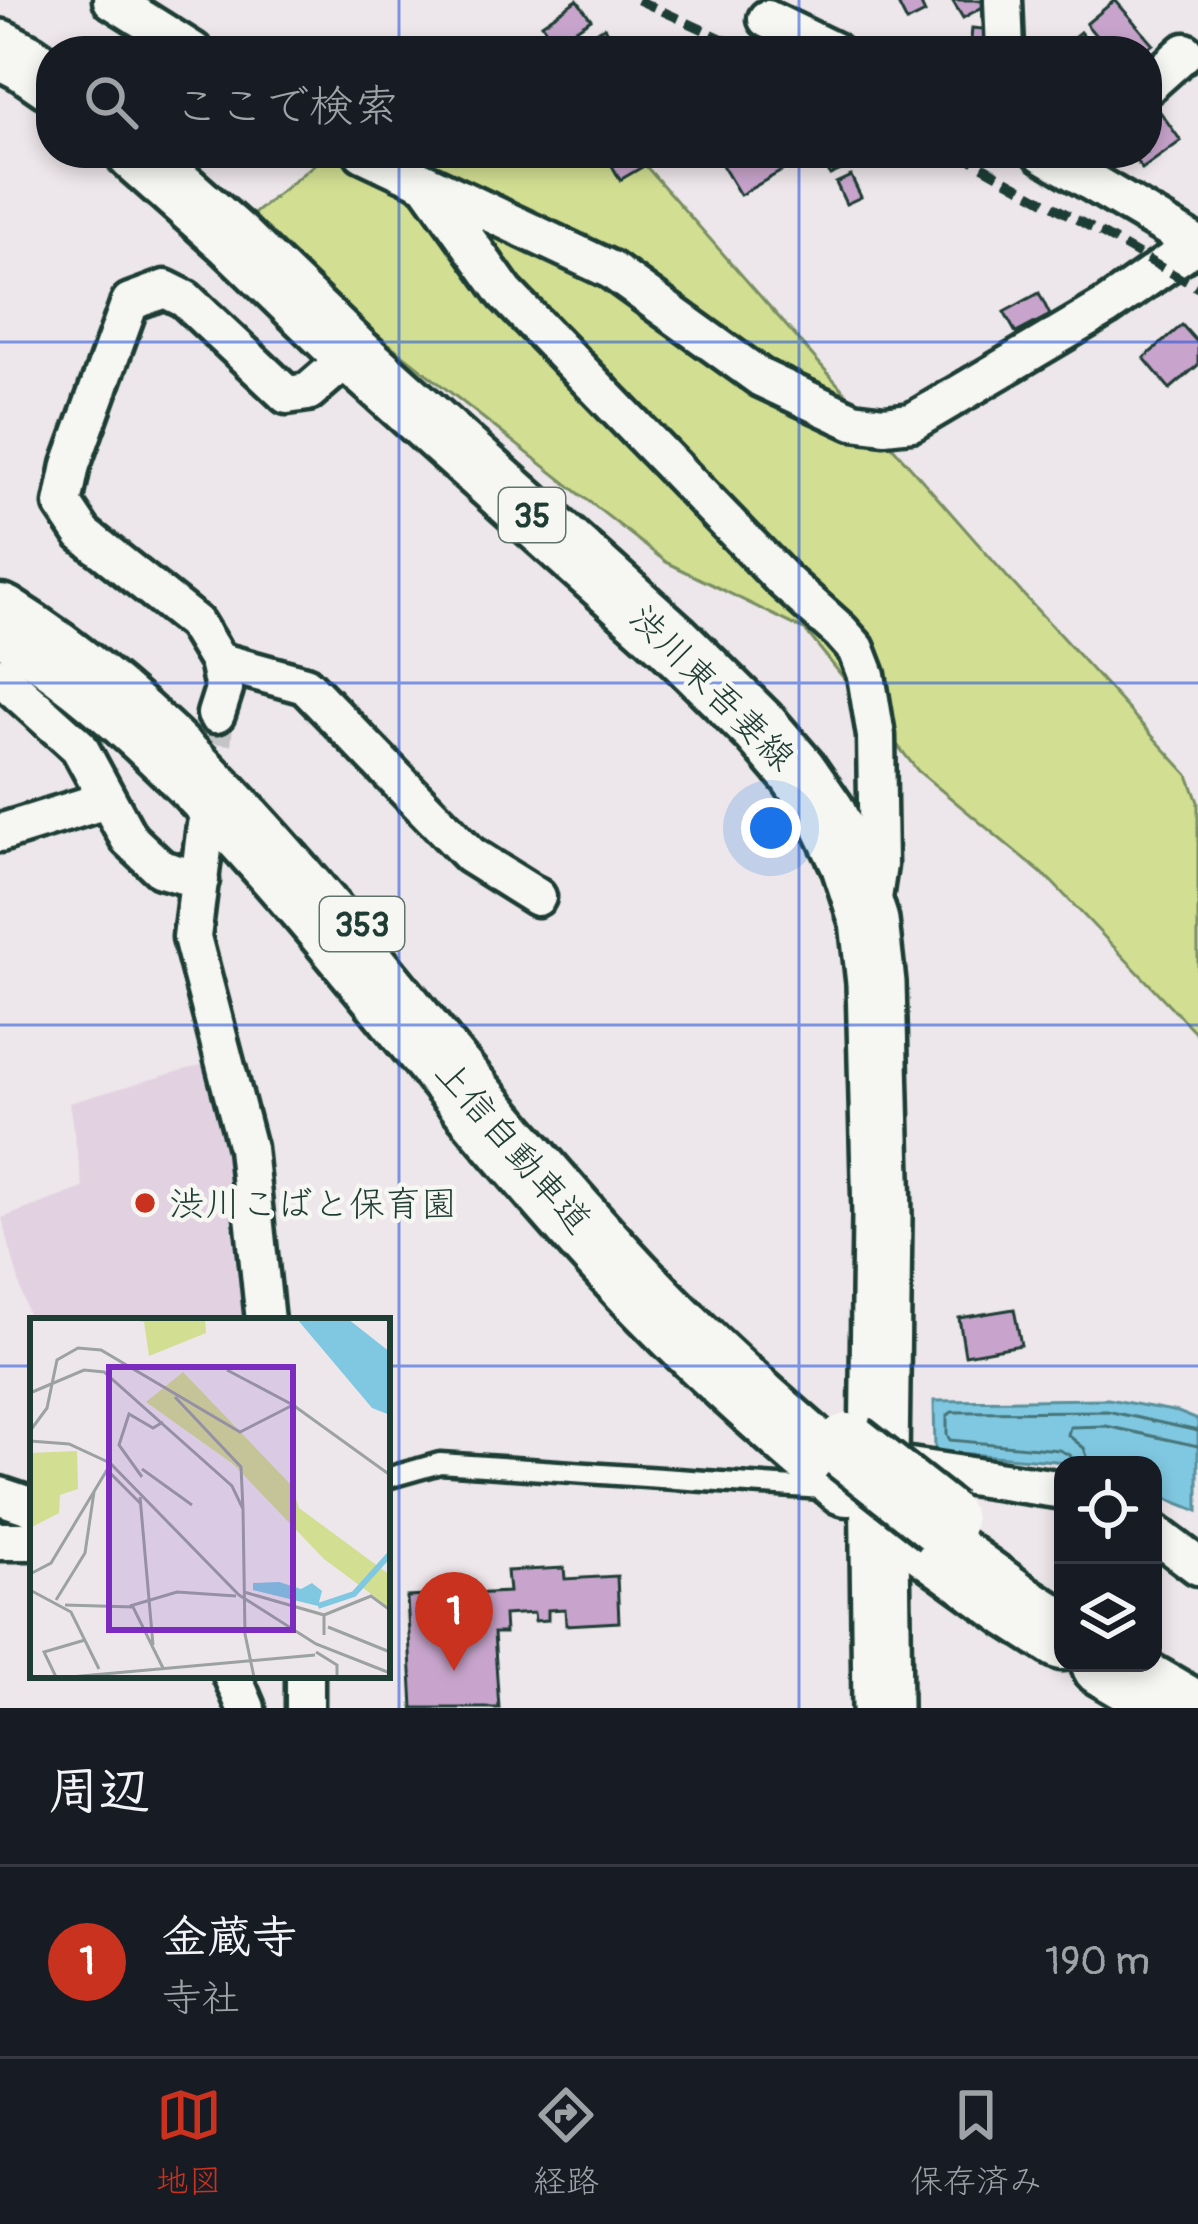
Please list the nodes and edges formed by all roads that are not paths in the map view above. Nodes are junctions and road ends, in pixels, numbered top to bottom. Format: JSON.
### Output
{"nodes":[{"id":1,"x":112,"y":0,"type":"edge"},
{"id":2,"x":1003,"y":0,"type":"edge"},
{"id":3,"x":766,"y":19,"type":"dead end"},
{"id":4,"x":170,"y":36,"type":"edge"},
{"id":5,"x":802,"y":36,"type":"edge"},
{"id":6,"x":1004,"y":36,"type":"edge"},
{"id":7,"x":0,"y":49,"type":"edge"},
{"id":8,"x":1186,"y":52,"type":"dead end"},
{"id":9,"x":36,"y":70,"type":"edge"},
{"id":10,"x":1162,"y":73,"type":"edge"},
{"id":11,"x":153,"y":168,"type":"edge"},
{"id":12,"x":395,"y":168,"type":"edge"},
{"id":13,"x":1077,"y":168,"type":"edge"},
{"id":14,"x":427,"y":183,"type":"junction"},
{"id":15,"x":1197,"y":245,"type":"edge"},
{"id":16,"x":352,"y":354,"type":"junction"},
{"id":17,"x":0,"y":590,"type":"edge"},
{"id":18,"x":0,"y":618,"type":"edge"},
{"id":19,"x":218,"y":661,"type":"junction"},
{"id":20,"x":0,"y":676,"type":"edge"},
{"id":21,"x":216,"y":714,"type":"tunnel mouth"},
{"id":22,"x":106,"y":800,"type":"junction"},
{"id":23,"x":206,"y":825,"type":"tunnel mouth"},
{"id":24,"x":0,"y":833,"type":"edge"},
{"id":25,"x":200,"y":880,"type":"junction"},
{"id":26,"x":537,"y":897,"type":"dead end"},
{"id":27,"x":869,"y":920,"type":"junction"},
{"id":28,"x":677,"y":1310,"type":"junction"},
{"id":29,"x":265,"y":1318,"type":"edge"},
{"id":30,"x":390,"y":1477,"type":"edge"},
{"id":31,"x":879,"y":1478,"type":"junction"},
{"id":32,"x":1054,"y":1489,"type":"edge"},
{"id":33,"x":0,"y":1496,"type":"edge"},
{"id":34,"x":30,"y":1506,"type":"edge"},
{"id":35,"x":935,"y":1532,"type":"junction"},
{"id":36,"x":1162,"y":1539,"type":"edge"},
{"id":37,"x":0,"y":1540,"type":"edge"},
{"id":38,"x":30,"y":1541,"type":"edge"},
{"id":39,"x":1198,"y":1566,"type":"edge"},
{"id":40,"x":1054,"y":1602,"type":"edge"},
{"id":41,"x":1054,"y":1629,"type":"edge"},
{"id":42,"x":1162,"y":1668,"type":"edge"},
{"id":43,"x":1120,"y":1672,"type":"edge"},
{"id":44,"x":233,"y":1678,"type":"edge"},
{"id":45,"x":1198,"y":1689,"type":"edge"},
{"id":46,"x":246,"y":1708,"type":"edge"},
{"id":47,"x":882,"y":1708,"type":"edge"},
{"id":48,"x":1182,"y":1708,"type":"edge"}],
"edges":[{"from":1,"to":4,"type":"street"},
{"from":2,"to":6,"type":"street"},
{"from":3,"to":5,"type":"street"},
{"from":7,"to":9,"type":"main road"},
{"from":8,"to":10,"type":"street"},
{"from":11,"to":16,"type":"main road","name":"渋川東吾妻線","number":"35"},
{"from":12,"to":14,"type":"street"},
{"from":13,"to":15,"type":"street"},
{"from":14,"to":15,"type":"street"},
{"from":14,"to":27,"type":"street"},
{"from":16,"to":19,"type":"street"},
{"from":16,"to":27,"type":"main road","name":"渋川東吾妻線","number":"35"},
{"from":17,"to":28,"type":"highway","name":"上信自動車道","number":"353"},
{"from":18,"to":28,"type":"highway","name":"上信自動車道","number":"353"},
{"from":19,"to":21,"type":"street"},
{"from":19,"to":26,"type":"street"},
{"from":20,"to":22,"type":"street"},
{"from":22,"to":24,"type":"street"},
{"from":22,"to":25,"type":"street"},
{"from":23,"to":25,"type":"street"},
{"from":25,"to":29,"type":"street"},
{"from":27,"to":31,"type":"main road","name":"渋川東吾妻線","number":"35"},
{"from":28,"to":35,"type":"highway","name":"上信自動車道","number":"353","bridge":true},
{"from":30,"to":31,"type":"lane"},
{"from":31,"to":32,"type":"street"},
{"from":31,"to":47,"type":"main road","name":"渋川東吾妻線","number":"35"},
{"from":33,"to":34,"type":"street"},
{"from":35,"to":40,"type":"highway","name":"上信自動車道","number":"353"},
{"from":35,"to":41,"type":"highway","name":"上信自動車道","number":"353"},
{"from":36,"to":39,"type":"street"},
{"from":37,"to":38,"type":"street"},
{"from":42,"to":45,"type":"highway"},
{"from":43,"to":48,"type":"highway"},
{"from":44,"to":46,"type":"street"}]}
